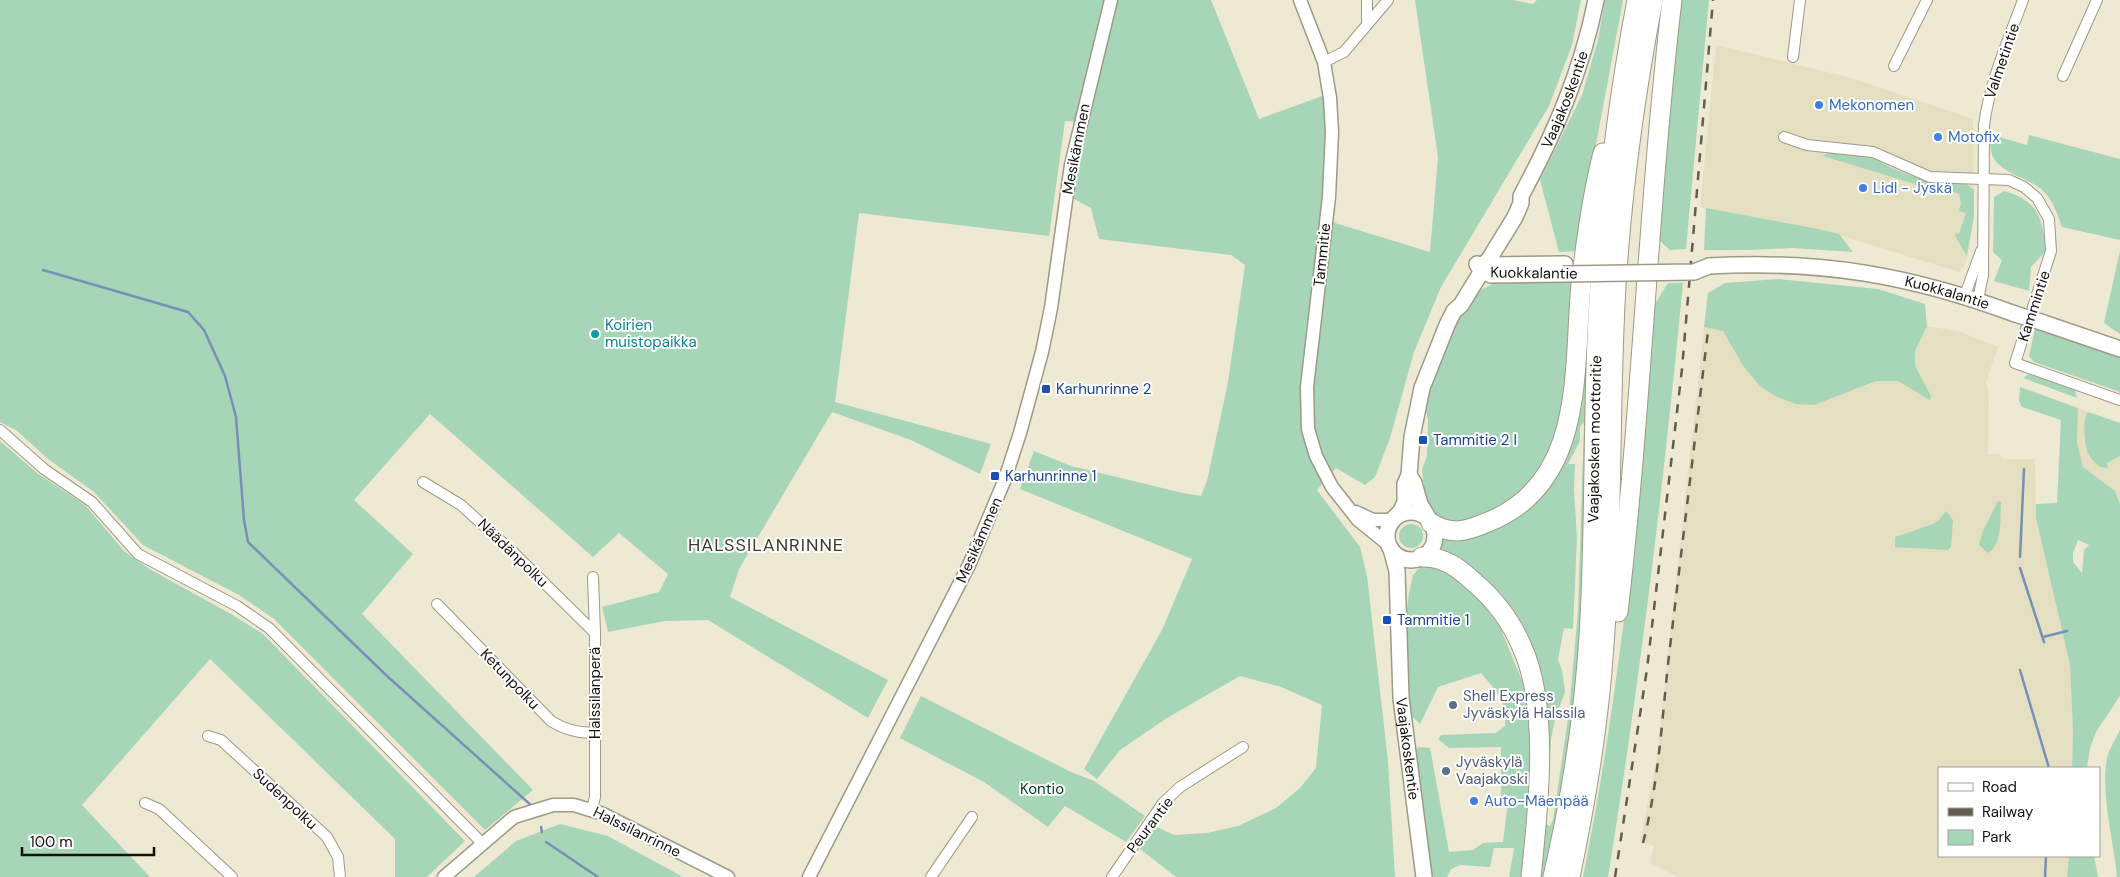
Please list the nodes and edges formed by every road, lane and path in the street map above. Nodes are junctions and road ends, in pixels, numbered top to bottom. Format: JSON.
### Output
{"nodes":[{"id":1,"x":1111,"y":0,"type":"edge"},
{"id":2,"x":1300,"y":0,"type":"edge"},
{"id":3,"x":1366,"y":0,"type":"edge"},
{"id":4,"x":1388,"y":0,"type":"edge"},
{"id":5,"x":1596,"y":0,"type":"edge"},
{"id":6,"x":1637,"y":0,"type":"edge"},
{"id":7,"x":1653,"y":0,"type":"edge"},
{"id":8,"x":1672,"y":0,"type":"edge"},
{"id":9,"x":1800,"y":0,"type":"edge"},
{"id":10,"x":1927,"y":0,"type":"edge"},
{"id":11,"x":2023,"y":0,"type":"edge"},
{"id":12,"x":2097,"y":0,"type":"edge"},
{"id":13,"x":1367,"y":25,"type":"junction"},
{"id":14,"x":1793,"y":56,"type":"dead end"},
{"id":15,"x":1324,"y":62,"type":"junction"},
{"id":16,"x":1894,"y":66,"type":"dead end"},
{"id":17,"x":2062,"y":76,"type":"dead end"},
{"id":18,"x":1620,"y":97,"type":"junction"},
{"id":19,"x":1784,"y":137,"type":"dead end"},
{"id":20,"x":1984,"y":180,"type":"junction"},
{"id":21,"x":1482,"y":266,"type":"junction"},
{"id":22,"x":1648,"y":268,"type":"junction"},
{"id":23,"x":1971,"y":298,"type":"junction"},
{"id":24,"x":2120,"y":349,"type":"edge"},
{"id":25,"x":2120,"y":400,"type":"edge"},
{"id":26,"x":0,"y":430,"type":"edge"},
{"id":27,"x":1409,"y":475,"type":"junction"},
{"id":28,"x":423,"y":482,"type":"dead end"},
{"id":29,"x":1346,"y":504,"type":"junction"},
{"id":30,"x":1393,"y":519,"type":"junction"},
{"id":31,"x":1430,"y":521,"type":"junction"},
{"id":32,"x":1390,"y":547,"type":"junction"},
{"id":33,"x":1420,"y":558,"type":"junction"},
{"id":34,"x":593,"y":577,"type":"dead end"},
{"id":35,"x":437,"y":604,"type":"dead end"},
{"id":36,"x":1398,"y":621,"type":"junction"},
{"id":37,"x":595,"y":633,"type":"junction"},
{"id":38,"x":1600,"y":690,"type":"junction"},
{"id":39,"x":594,"y":733,"type":"junction"},
{"id":40,"x":208,"y":736,"type":"dead end"},
{"id":41,"x":1243,"y":747,"type":"dead end"},
{"id":42,"x":145,"y":803,"type":"dead end"},
{"id":43,"x":592,"y":809,"type":"junction"},
{"id":44,"x":972,"y":817,"type":"dead end"},
{"id":45,"x":482,"y":843,"type":"junction"},
{"id":46,"x":232,"y":877,"type":"edge"},
{"id":47,"x":340,"y":877,"type":"edge"},
{"id":48,"x":444,"y":877,"type":"edge"},
{"id":49,"x":728,"y":877,"type":"edge"},
{"id":50,"x":809,"y":877,"type":"edge"},
{"id":51,"x":931,"y":877,"type":"edge"},
{"id":52,"x":1112,"y":877,"type":"edge"},
{"id":53,"x":1424,"y":877,"type":"edge"},
{"id":54,"x":1531,"y":877,"type":"edge"},
{"id":55,"x":1553,"y":877,"type":"edge"},
{"id":56,"x":1570,"y":877,"type":"edge"}],
"edges":[{"from":1,"to":50,"type":"street","name":"Mesikämmen"},
{"from":2,"to":15,"type":"street","name":"Tammitie"},
{"from":3,"to":13,"type":"street"},
{"from":4,"to":13,"type":"street"},
{"from":5,"to":21,"type":"main road","name":"Vaajakoskentie"},
{"from":6,"to":18,"type":"highway","name":"Vaajakosken moottoritie"},
{"from":7,"to":38,"type":"highway","name":"Vaajakosken moottoritie"},
{"from":8,"to":22,"type":"highway"},
{"from":9,"to":14,"type":"street"},
{"from":10,"to":16,"type":"street"},
{"from":11,"to":20,"type":"street","name":"Valmetintie"},
{"from":12,"to":17,"type":"street"},
{"from":13,"to":15,"type":"street"},
{"from":15,"to":29,"type":"street","name":"Tammitie"},
{"from":18,"to":31,"type":"highway"},
{"from":18,"to":55,"type":"highway","name":"Vaajakosken moottoritie"},
{"from":19,"to":20,"type":"street"},
{"from":20,"to":23,"type":"street","name":"Valmetintie"},
{"from":20,"to":25,"type":"street","name":"Kammintie"},
{"from":21,"to":22,"type":"main road","name":"Kuokkalantie","bridge":true},
{"from":21,"to":27,"type":"main road","name":"Vaajakoskentie"},
{"from":22,"to":23,"type":"main road","name":"Kuokkalantie","bridge":true},
{"from":22,"to":38,"type":"highway"},
{"from":23,"to":24,"type":"main road","name":"Kuokkalantie","bridge":true},
{"from":26,"to":45,"type":"street"},
{"from":27,"to":30,"type":"main road","name":"Vaajakoskentie"},
{"from":27,"to":31,"type":"main road","name":"Vaajakoskentie"},
{"from":28,"to":37,"type":"street","name":"Näädänpolku"},
{"from":29,"to":30,"type":"street","name":"Tammitie"},
{"from":29,"to":32,"type":"street","name":"Tammitie"},
{"from":30,"to":31,"type":"main road"},
{"from":30,"to":32,"type":"main road"},
{"from":31,"to":33,"type":"main road"},
{"from":32,"to":33,"type":"main road"},
{"from":32,"to":36,"type":"main road","name":"Vaajakoskentie"},
{"from":33,"to":36,"type":"main road","name":"Vaajakoskentie"},
{"from":33,"to":54,"type":"highway"},
{"from":34,"to":37,"type":"street","name":"Halssilanperä"},
{"from":35,"to":39,"type":"street","name":"Ketunpolku"},
{"from":36,"to":53,"type":"main road","name":"Vaajakoskentie"},
{"from":37,"to":39,"type":"street","name":"Halssilanperä"},
{"from":38,"to":56,"type":"highway","name":"Vaajakosken moottoritie"},
{"from":39,"to":43,"type":"street","name":"Halssilanperä"},
{"from":40,"to":47,"type":"street","name":"Sudenpolku"},
{"from":41,"to":52,"type":"street","name":"Peurantie"},
{"from":42,"to":46,"type":"street"},
{"from":43,"to":45,"type":"street","name":"Halssilanrinne"},
{"from":43,"to":49,"type":"street","name":"Halssilanrinne"},
{"from":44,"to":51,"type":"street"},
{"from":45,"to":48,"type":"street","name":"Halssilanrinne"}]}
